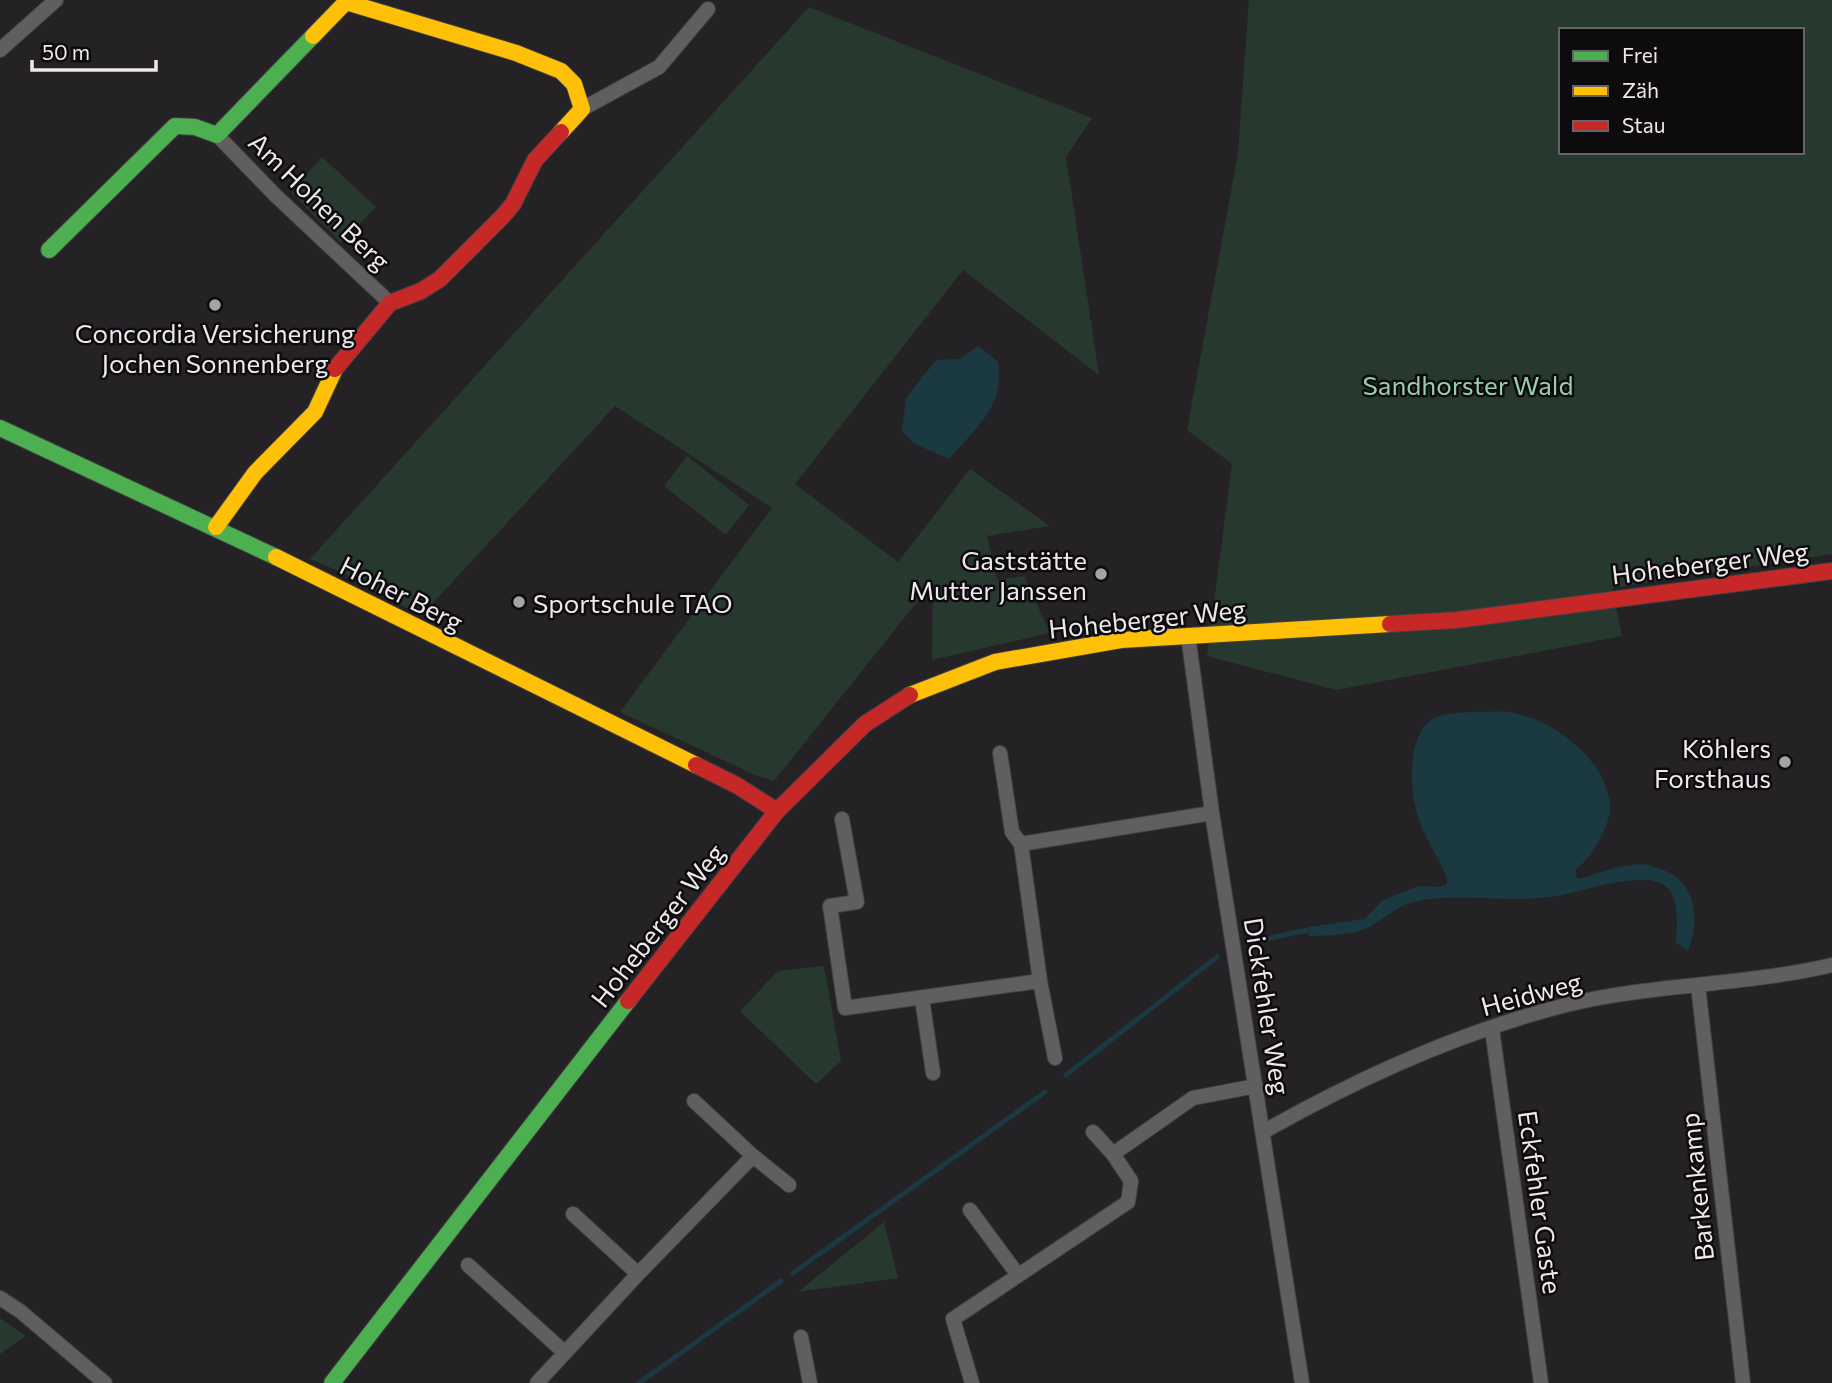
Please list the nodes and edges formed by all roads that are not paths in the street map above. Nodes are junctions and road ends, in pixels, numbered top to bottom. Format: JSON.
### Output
{"nodes":[{"id":1,"x":56,"y":0,"type":"edge"},
{"id":2,"x":708,"y":9,"type":"dead end"},
{"id":3,"x":0,"y":50,"type":"edge"},
{"id":4,"x":582,"y":109,"type":"junction"},
{"id":5,"x":217,"y":135,"type":"junction"},
{"id":6,"x":49,"y":250,"type":"dead end"},
{"id":7,"x":390,"y":303,"type":"junction"},
{"id":8,"x":0,"y":428,"type":"edge"},
{"id":9,"x":216,"y":527,"type":"junction"},
{"id":10,"x":1832,"y":571,"type":"edge"},
{"id":11,"x":1188,"y":635,"type":"junction"},
{"id":12,"x":1000,"y":752,"type":"dead end"},
{"id":13,"x":777,"y":811,"type":"junction"},
{"id":14,"x":1212,"y":813,"type":"junction"},
{"id":15,"x":842,"y":820,"type":"dead end"},
{"id":16,"x":1021,"y":844,"type":"junction"},
{"id":17,"x":1832,"y":965,"type":"edge"},
{"id":18,"x":1040,"y":981,"type":"junction"},
{"id":19,"x":1698,"y":985,"type":"junction"},
{"id":20,"x":922,"y":998,"type":"junction"},
{"id":21,"x":1492,"y":1029,"type":"junction"},
{"id":22,"x":1055,"y":1058,"type":"dead end"},
{"id":23,"x":933,"y":1073,"type":"dead end"},
{"id":24,"x":1256,"y":1086,"type":"junction"},
{"id":25,"x":694,"y":1101,"type":"dead end"},
{"id":26,"x":1093,"y":1132,"type":"dead end"},
{"id":27,"x":1263,"y":1132,"type":"junction"},
{"id":28,"x":1113,"y":1154,"type":"junction"},
{"id":29,"x":752,"y":1156,"type":"junction"},
{"id":30,"x":789,"y":1185,"type":"dead end"},
{"id":31,"x":970,"y":1210,"type":"dead end"},
{"id":32,"x":573,"y":1214,"type":"dead end"},
{"id":33,"x":468,"y":1265,"type":"dead end"},
{"id":34,"x":638,"y":1274,"type":"junction"},
{"id":35,"x":1018,"y":1275,"type":"junction"},
{"id":36,"x":0,"y":1298,"type":"edge"},
{"id":37,"x":801,"y":1338,"type":"dead end"},
{"id":38,"x":564,"y":1352,"type":"junction"},
{"id":39,"x":105,"y":1383,"type":"edge"},
{"id":40,"x":332,"y":1383,"type":"edge"},
{"id":41,"x":537,"y":1383,"type":"edge"},
{"id":42,"x":810,"y":1383,"type":"edge"},
{"id":43,"x":972,"y":1383,"type":"edge"},
{"id":44,"x":1303,"y":1383,"type":"edge"},
{"id":45,"x":1541,"y":1383,"type":"edge"},
{"id":46,"x":1743,"y":1383,"type":"edge"}],
"edges":[{"from":1,"to":3,"type":"street"},
{"from":2,"to":4,"type":"street","name":"Am Hohen Berg"},
{"from":4,"to":5,"type":"street","name":"Am Hohen Berg"},
{"from":4,"to":7,"type":"street","name":"Am Hohen Berg"},
{"from":5,"to":6,"type":"street","name":"Am Hohen Berg"},
{"from":5,"to":7,"type":"street","name":"Am Hohen Berg"},
{"from":7,"to":9,"type":"street","name":"Am Hohen Berg"},
{"from":8,"to":9,"type":"street","name":"Hoher Berg"},
{"from":9,"to":13,"type":"street","name":"Hoher Berg"},
{"from":10,"to":11,"type":"street","name":"Hoheberger Weg"},
{"from":11,"to":13,"type":"street","name":"Hoheberger Weg"},
{"from":11,"to":14,"type":"street","name":"Dickfehler Weg"},
{"from":12,"to":16,"type":"street"},
{"from":13,"to":40,"type":"street","name":"Hoheberger Weg"},
{"from":14,"to":16,"type":"street"},
{"from":14,"to":24,"type":"street","name":"Dickfehler Weg"},
{"from":15,"to":20,"type":"street"},
{"from":16,"to":18,"type":"street"},
{"from":17,"to":19,"type":"street","name":"Heidweg"},
{"from":18,"to":20,"type":"street"},
{"from":18,"to":22,"type":"street"},
{"from":19,"to":21,"type":"street","name":"Heidweg"},
{"from":19,"to":46,"type":"street","name":"Barkenkamp"},
{"from":20,"to":23,"type":"street"},
{"from":21,"to":27,"type":"street","name":"Heidweg"},
{"from":21,"to":45,"type":"street","name":"Eckfehler Gaste"},
{"from":24,"to":27,"type":"street","name":"Dickfehler Weg"},
{"from":24,"to":28,"type":"street"},
{"from":25,"to":29,"type":"street"},
{"from":26,"to":28,"type":"street"},
{"from":27,"to":44,"type":"street","name":"Dickfehler Weg"},
{"from":28,"to":35,"type":"street"},
{"from":29,"to":30,"type":"street"},
{"from":29,"to":34,"type":"street"},
{"from":31,"to":35,"type":"street"},
{"from":32,"to":34,"type":"street"},
{"from":33,"to":38,"type":"street"},
{"from":34,"to":38,"type":"street"},
{"from":35,"to":43,"type":"street"},
{"from":36,"to":39,"type":"street"},
{"from":37,"to":42,"type":"street"},
{"from":38,"to":41,"type":"street"}]}
